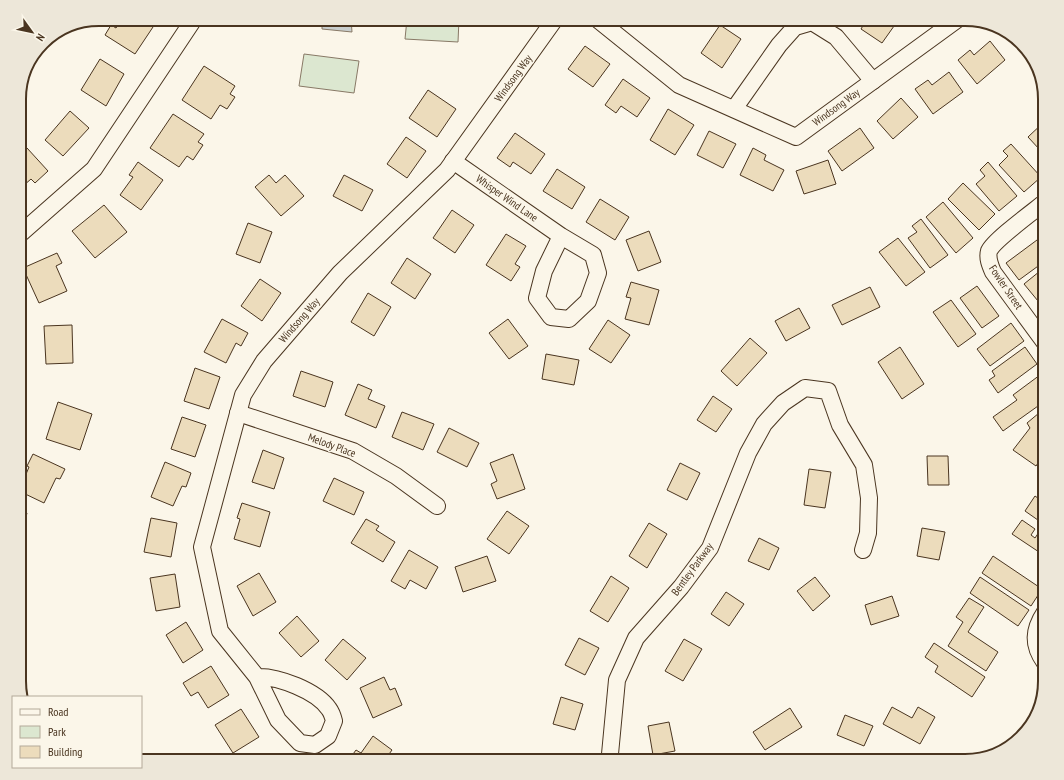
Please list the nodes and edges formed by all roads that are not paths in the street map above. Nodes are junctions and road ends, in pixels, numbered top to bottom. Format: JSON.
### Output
{"nodes":[{"id":1,"x":189,"y":26,"type":"edge"},
{"id":2,"x":550,"y":26,"type":"edge"},
{"id":3,"x":606,"y":26,"type":"edge"},
{"id":4,"x":798,"y":26,"type":"edge"},
{"id":5,"x":819,"y":26,"type":"edge"},
{"id":6,"x":948,"y":26,"type":"edge"},
{"id":7,"x":873,"y":81,"type":"junction"},
{"id":8,"x":734,"y":110,"type":"junction"},
{"id":9,"x":454,"y":161,"type":"junction"},
{"id":10,"x":1038,"y":208,"type":"edge"},
{"id":11,"x":26,"y":229,"type":"edge"},
{"id":12,"x":561,"y":236,"type":"junction"},
{"id":13,"x":1038,"y":333,"type":"edge"},
{"id":14,"x":238,"y":413,"type":"junction"},
{"id":15,"x":438,"y":506,"type":"dead end"},
{"id":16,"x":863,"y":550,"type":"dead end"},
{"id":17,"x":1038,"y":625,"type":"edge"},
{"id":18,"x":1038,"y":653,"type":"edge"},
{"id":19,"x":257,"y":677,"type":"junction"},
{"id":20,"x":610,"y":754,"type":"edge"}],
"edges":[{"from":1,"to":11,"type":"street"},
{"from":2,"to":9,"type":"street","name":"Windsong Way"},
{"from":3,"to":8,"type":"street","name":"Windsong Way"},
{"from":4,"to":8,"type":"street"},
{"from":5,"to":7,"type":"street"},
{"from":6,"to":7,"type":"street","name":"Windsong Way"},
{"from":7,"to":8,"type":"street","name":"Windsong Way"},
{"from":9,"to":12,"type":"street","name":"Whisper Wind Lane"},
{"from":9,"to":14,"type":"street","name":"Windsong Way"},
{"from":10,"to":13,"type":"street","name":"Fowler Street"},
{"from":12,"to":12,"type":"street","name":"Whisper Wind Lane"},
{"from":14,"to":15,"type":"street","name":"Melody Place"},
{"from":14,"to":19,"type":"street","name":"Windsong Way"},
{"from":16,"to":20,"type":"street","name":"Bentley Parkway"},
{"from":17,"to":18,"type":"street"},
{"from":19,"to":19,"type":"street","name":"Windsong Way"}]}
